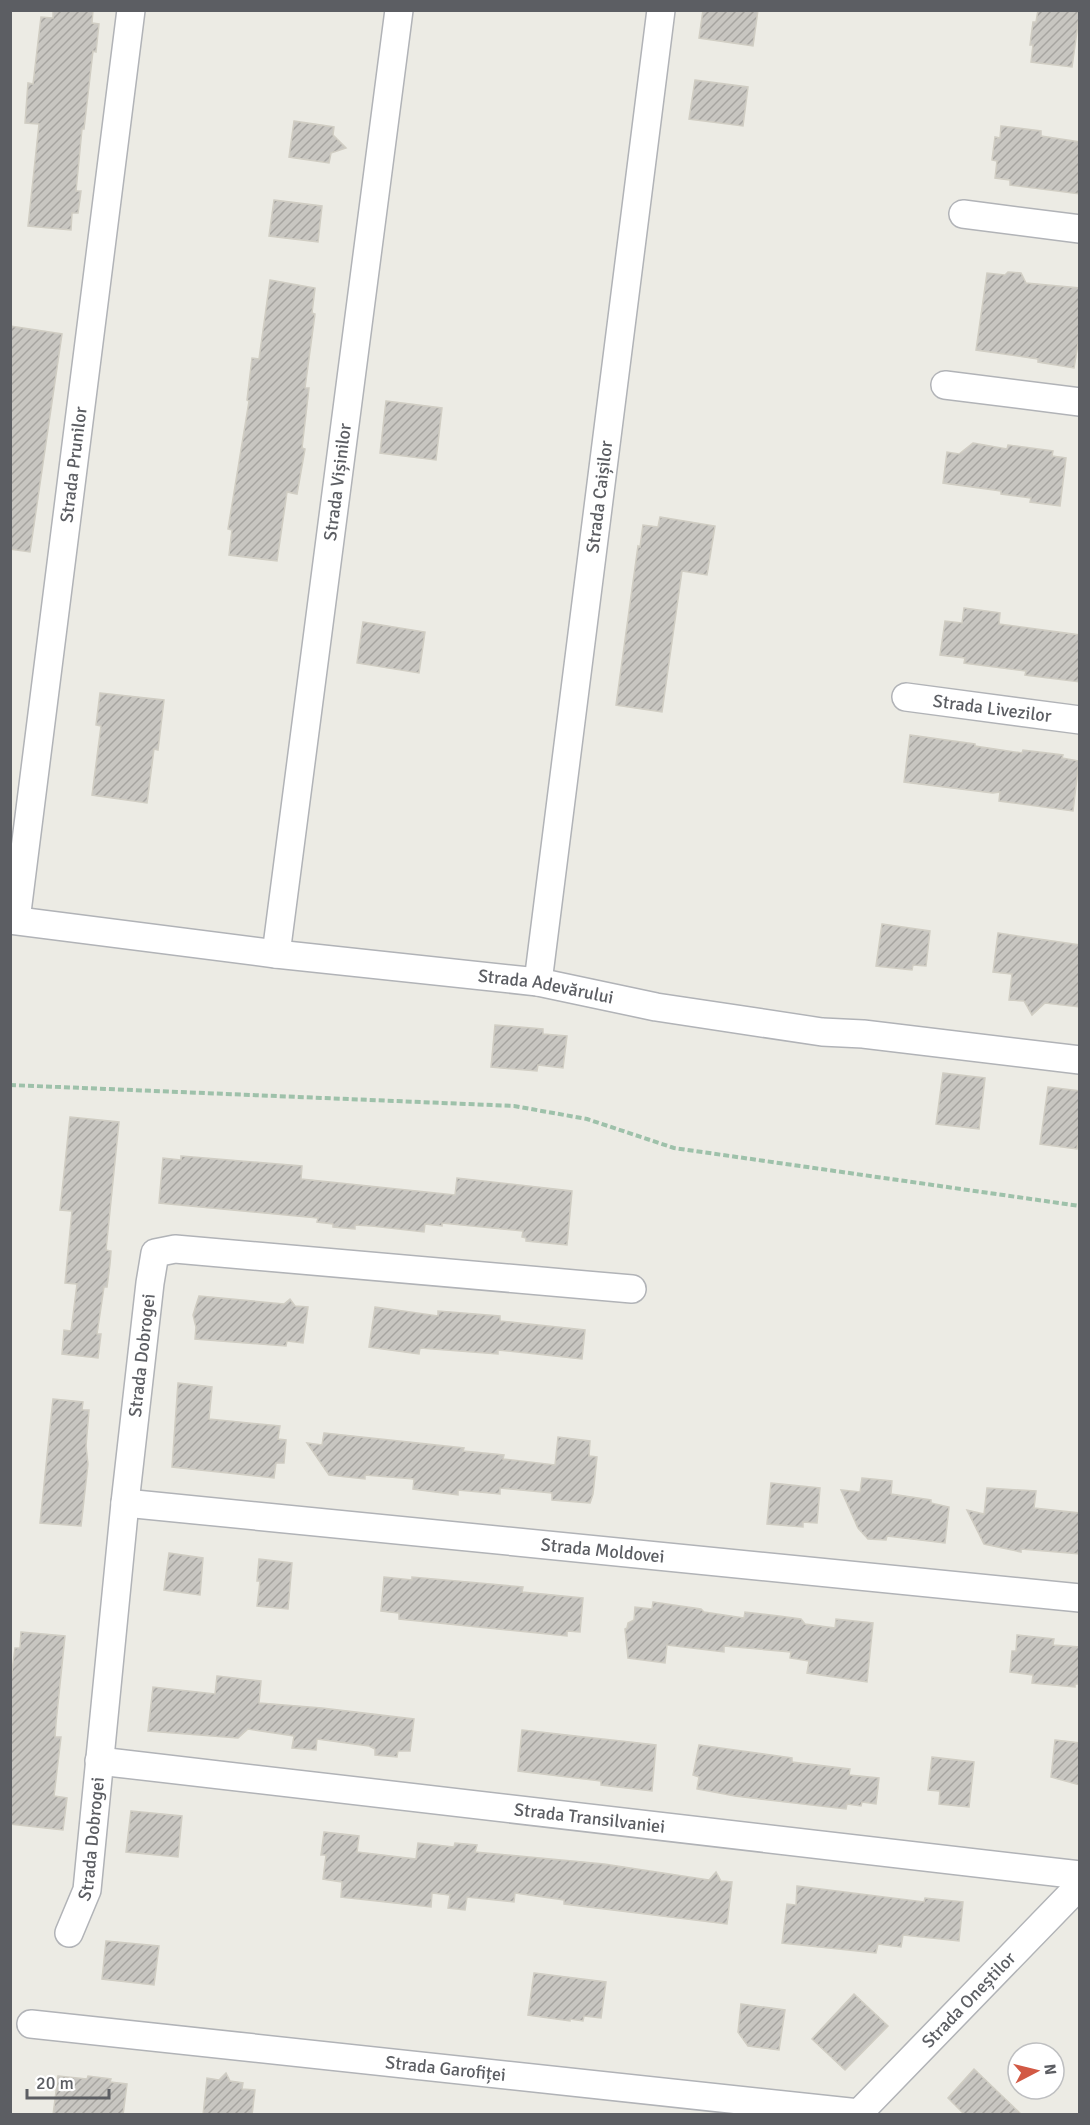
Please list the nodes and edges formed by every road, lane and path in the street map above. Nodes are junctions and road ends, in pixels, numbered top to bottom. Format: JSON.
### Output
{"nodes":[{"id":1,"x":131,"y":10,"type":"edge"},
{"id":2,"x":399,"y":10,"type":"edge"},
{"id":3,"x":661,"y":10,"type":"edge"},
{"id":4,"x":963,"y":214,"type":"dead end"},
{"id":5,"x":1080,"y":229,"type":"edge"},
{"id":6,"x":945,"y":386,"type":"dead end"},
{"id":7,"x":1080,"y":402,"type":"edge"},
{"id":8,"x":906,"y":697,"type":"dead end"},
{"id":9,"x":1080,"y":720,"type":"edge"},
{"id":10,"x":13,"y":920,"type":"edge"},
{"id":11,"x":276,"y":954,"type":"junction"},
{"id":12,"x":538,"y":982,"type":"junction"},
{"id":13,"x":1080,"y":1060,"type":"edge"},
{"id":14,"x":10,"y":1085,"type":"edge"},
{"id":15,"x":1080,"y":1206,"type":"edge"},
{"id":16,"x":632,"y":1289,"type":"dead end"},
{"id":17,"x":125,"y":1503,"type":"junction"},
{"id":18,"x":1080,"y":1598,"type":"edge"},
{"id":19,"x":99,"y":1761,"type":"junction"},
{"id":20,"x":1080,"y":1875,"type":"edge"},
{"id":21,"x":1080,"y":1886,"type":"edge"},
{"id":22,"x":69,"y":1933,"type":"dead end"},
{"id":23,"x":31,"y":2024,"type":"dead end"},
{"id":24,"x":859,"y":2114,"type":"edge"}],
"edges":[{"from":1,"to":10,"type":"street","name":"Strada Prunilor"},
{"from":2,"to":11,"type":"street","name":"Strada Vișinilor"},
{"from":3,"to":12,"type":"street","name":"Strada Caișilor"},
{"from":4,"to":5,"type":"street"},
{"from":6,"to":7,"type":"street"},
{"from":8,"to":9,"type":"street","name":"Strada Livezilor"},
{"from":10,"to":11,"type":"street","name":"Strada Adevărului"},
{"from":11,"to":12,"type":"street","name":"Strada Adevărului"},
{"from":12,"to":13,"type":"street","name":"Strada Adevărului"},
{"from":14,"to":15,"type":"path"},
{"from":16,"to":17,"type":"street","name":"Strada Dobrogei"},
{"from":17,"to":18,"type":"street","name":"Strada Moldovei"},
{"from":17,"to":19,"type":"street","name":"Strada Dobrogei"},
{"from":19,"to":20,"type":"street","name":"Strada Transilvaniei"},
{"from":19,"to":22,"type":"street","name":"Strada Dobrogei"},
{"from":21,"to":24,"type":"street","name":"Strada Oneștilor"},
{"from":23,"to":24,"type":"street","name":"Strada Garofiței"}]}
